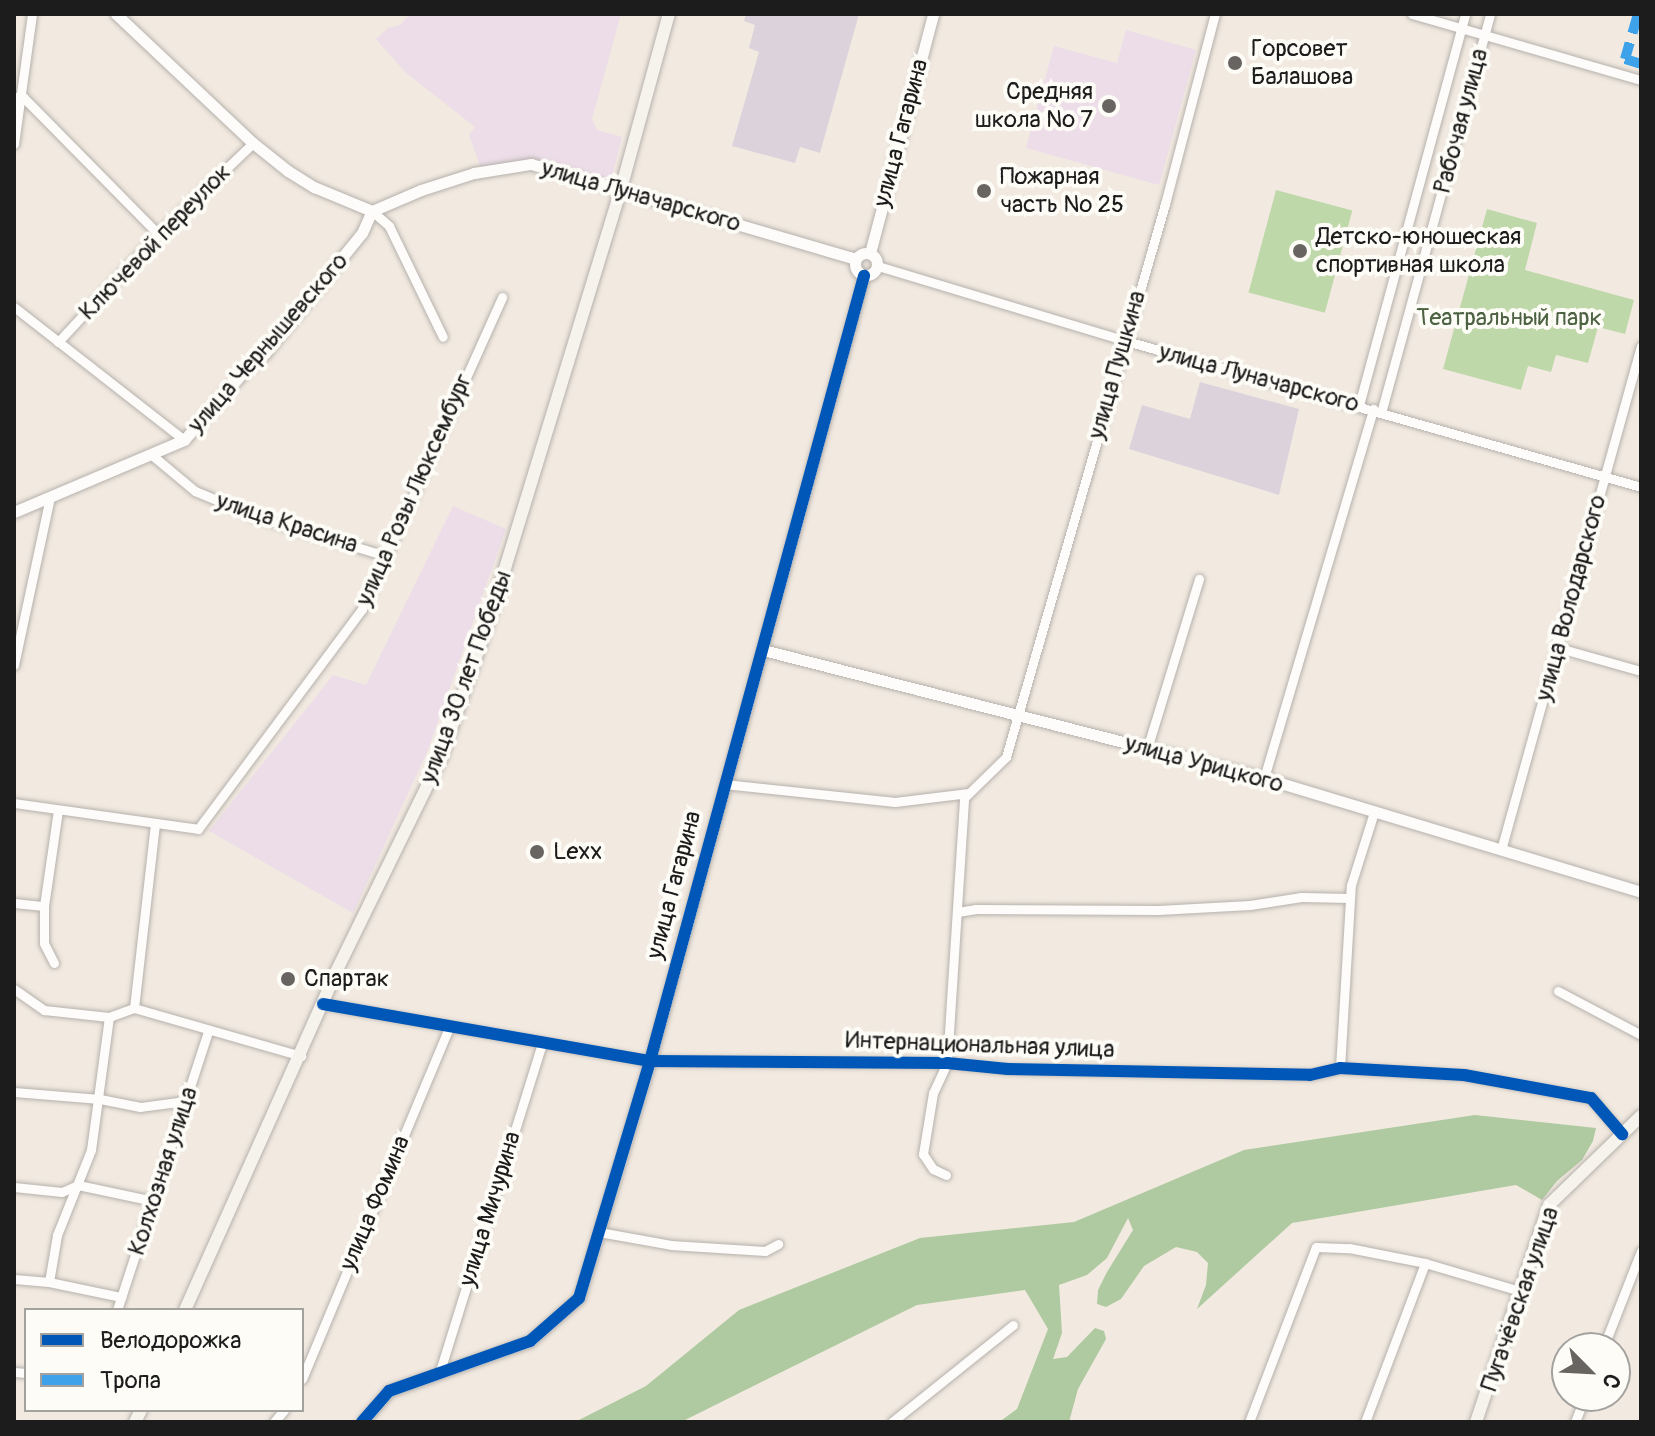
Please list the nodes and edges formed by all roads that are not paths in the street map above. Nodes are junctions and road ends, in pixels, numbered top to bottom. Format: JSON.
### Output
{"nodes":[{"id":1,"x":32,"y":14,"type":"edge"},
{"id":2,"x":116,"y":14,"type":"edge"},
{"id":3,"x":669,"y":14,"type":"edge"},
{"id":4,"x":933,"y":14,"type":"edge"},
{"id":5,"x":1215,"y":14,"type":"edge"},
{"id":6,"x":1412,"y":14,"type":"edge"},
{"id":7,"x":1465,"y":14,"type":"edge"},
{"id":8,"x":1490,"y":14,"type":"edge"},
{"id":9,"x":1461,"y":28,"type":"junction"},
{"id":10,"x":1484,"y":35,"type":"junction"},
{"id":11,"x":1641,"y":80,"type":"edge"},
{"id":12,"x":19,"y":97,"type":"edge"},
{"id":13,"x":253,"y":143,"type":"junction"},
{"id":14,"x":14,"y":144,"type":"edge"},
{"id":15,"x":621,"y":189,"type":"junction"},
{"id":16,"x":372,"y":211,"type":"junction"},
{"id":17,"x":158,"y":234,"type":"junction"},
{"id":18,"x":870,"y":253,"type":"junction"},
{"id":19,"x":855,"y":259,"type":"junction"},
{"id":20,"x":878,"y":266,"type":"junction"},
{"id":21,"x":864,"y":276,"type":"junction"},
{"id":22,"x":502,"y":297,"type":"dead end"},
{"id":23,"x":14,"y":307,"type":"edge"},
{"id":24,"x":443,"y":337,"type":"dead end"},
{"id":25,"x":1123,"y":340,"type":"junction"},
{"id":26,"x":58,"y":342,"type":"junction"},
{"id":27,"x":1641,"y":346,"type":"edge"},
{"id":28,"x":1359,"y":405,"type":"junction"},
{"id":29,"x":1377,"y":411,"type":"junction"},
{"id":30,"x":184,"y":440,"type":"junction"},
{"id":31,"x":153,"y":456,"type":"junction"},
{"id":32,"x":1604,"y":476,"type":"junction"},
{"id":33,"x":1641,"y":487,"type":"edge"},
{"id":34,"x":50,"y":497,"type":"junction"},
{"id":35,"x":14,"y":512,"type":"edge"},
{"id":36,"x":386,"y":556,"type":"junction"},
{"id":37,"x":1199,"y":579,"type":"dead end"},
{"id":38,"x":25,"y":614,"type":"junction"},
{"id":39,"x":14,"y":616,"type":"edge"},
{"id":40,"x":1559,"y":648,"type":"junction"},
{"id":41,"x":763,"y":650,"type":"junction"},
{"id":42,"x":14,"y":665,"type":"edge"},
{"id":43,"x":1641,"y":671,"type":"edge"},
{"id":44,"x":1016,"y":715,"type":"junction"},
{"id":45,"x":1147,"y":749,"type":"junction"},
{"id":46,"x":1264,"y":778,"type":"junction"},
{"id":47,"x":724,"y":784,"type":"junction"},
{"id":48,"x":968,"y":793,"type":"junction"},
{"id":49,"x":14,"y":803,"type":"edge"},
{"id":50,"x":58,"y":810,"type":"junction"},
{"id":51,"x":1374,"y":812,"type":"junction"},
{"id":52,"x":155,"y":823,"type":"junction"},
{"id":53,"x":1501,"y":850,"type":"junction"},
{"id":54,"x":1641,"y":892,"type":"edge"},
{"id":55,"x":1350,"y":898,"type":"junction"},
{"id":56,"x":14,"y":903,"type":"edge"},
{"id":57,"x":44,"y":906,"type":"junction"},
{"id":58,"x":957,"y":912,"type":"junction"},
{"id":59,"x":54,"y":963,"type":"dead end"},
{"id":60,"x":14,"y":989,"type":"edge"},
{"id":61,"x":1558,"y":991,"type":"dead end"},
{"id":62,"x":323,"y":1004,"type":"junction"},
{"id":63,"x":134,"y":1008,"type":"junction"},
{"id":64,"x":109,"y":1017,"type":"junction"},
{"id":65,"x":449,"y":1027,"type":"junction"},
{"id":66,"x":208,"y":1032,"type":"junction"},
{"id":67,"x":1641,"y":1035,"type":"edge"},
{"id":68,"x":542,"y":1044,"type":"junction"},
{"id":69,"x":301,"y":1056,"type":"junction"},
{"id":70,"x":650,"y":1061,"type":"junction"},
{"id":71,"x":947,"y":1063,"type":"junction"},
{"id":72,"x":1340,"y":1068,"type":"junction"},
{"id":73,"x":14,"y":1092,"type":"edge"},
{"id":74,"x":100,"y":1099,"type":"junction"},
{"id":75,"x":185,"y":1101,"type":"junction"},
{"id":76,"x":1641,"y":1116,"type":"edge"},
{"id":77,"x":1622,"y":1134,"type":"junction"},
{"id":78,"x":946,"y":1175,"type":"dead end"},
{"id":79,"x":78,"y":1185,"type":"junction"},
{"id":80,"x":14,"y":1187,"type":"edge"},
{"id":81,"x":153,"y":1201,"type":"junction"},
{"id":82,"x":599,"y":1232,"type":"junction"},
{"id":83,"x":778,"y":1244,"type":"dead end"},
{"id":84,"x":1641,"y":1251,"type":"edge"},
{"id":85,"x":1425,"y":1263,"type":"junction"},
{"id":86,"x":14,"y":1279,"type":"edge"},
{"id":87,"x":49,"y":1282,"type":"junction"},
{"id":88,"x":1520,"y":1291,"type":"junction"},
{"id":89,"x":121,"y":1297,"type":"junction"},
{"id":90,"x":118,"y":1308,"type":"edge"},
{"id":91,"x":186,"y":1308,"type":"edge"},
{"id":92,"x":1013,"y":1325,"type":"dead end"},
{"id":93,"x":1609,"y":1332,"type":"edge"},
{"id":94,"x":304,"y":1374,"type":"edge"},
{"id":95,"x":439,"y":1374,"type":"junction"},
{"id":96,"x":362,"y":1422,"type":"edge"},
{"id":97,"x":892,"y":1422,"type":"edge"},
{"id":98,"x":1249,"y":1422,"type":"edge"},
{"id":99,"x":1365,"y":1422,"type":"edge"},
{"id":100,"x":1476,"y":1422,"type":"edge"}],
"edges":[{"from":1,"to":12,"type":"street"},
{"from":2,"to":13,"type":"street"},
{"from":3,"to":15,"type":"main road","name":"улица 30 лет Победы"},
{"from":4,"to":18,"type":"street","name":"улица Гагарина"},
{"from":5,"to":25,"type":"street","name":"улица Пушкина"},
{"from":6,"to":9,"type":"street"},
{"from":7,"to":9,"type":"street","name":"Рабочая улица"},
{"from":8,"to":10,"type":"street","name":"Рабочая улица"},
{"from":9,"to":10,"type":"street"},
{"from":9,"to":28,"type":"street","name":"Рабочая улица"},
{"from":10,"to":11,"type":"street"},
{"from":10,"to":29,"type":"street","name":"Рабочая улица"},
{"from":12,"to":14,"type":"street"},
{"from":12,"to":17,"type":"street"},
{"from":13,"to":16,"type":"street"},
{"from":13,"to":17,"type":"street","name":"Ключевой переулок"},
{"from":15,"to":16,"type":"street","name":"улица Луначарского"},
{"from":15,"to":19,"type":"street","name":"улица Луначарского"},
{"from":15,"to":62,"type":"main road","name":"улица 30 лет Победы"},
{"from":16,"to":24,"type":"street"},
{"from":16,"to":30,"type":"street","name":"улица Чернышевского"},
{"from":17,"to":26,"type":"street","name":"Ключевой переулок"},
{"from":18,"to":19,"type":"street"},
{"from":18,"to":20,"type":"street"},
{"from":19,"to":21,"type":"street"},
{"from":20,"to":21,"type":"street"},
{"from":20,"to":25,"type":"street","name":"улица Луначарского"},
{"from":21,"to":41,"type":"street","name":"улица Гагарина"},
{"from":22,"to":36,"type":"street","name":"улица Розы Люксембург"},
{"from":23,"to":26,"type":"street"},
{"from":25,"to":28,"type":"street","name":"улица Луначарского"},
{"from":25,"to":44,"type":"street","name":"улица Пушкина"},
{"from":26,"to":30,"type":"street"},
{"from":27,"to":32,"type":"street","name":"улица Володарского"},
{"from":28,"to":29,"type":"street","name":"улица Луначарского"},
{"from":29,"to":32,"type":"street","name":"улица Луначарского"},
{"from":29,"to":46,"type":"street","name":"Рабочая улица"},
{"from":30,"to":31,"type":"street","name":"улица Чернышевского"},
{"from":31,"to":34,"type":"street","name":"улица Чернышевского"},
{"from":31,"to":36,"type":"street","name":"улица Красина"},
{"from":32,"to":33,"type":"street","name":"улица Луначарского"},
{"from":32,"to":40,"type":"street","name":"улица Володарского"},
{"from":34,"to":35,"type":"street","name":"улица Чернышевского"},
{"from":34,"to":38,"type":"street"},
{"from":36,"to":52,"type":"street","name":"улица Розы Люксембург"},
{"from":37,"to":45,"type":"street"},
{"from":38,"to":39,"type":"street"},
{"from":38,"to":42,"type":"street"},
{"from":40,"to":43,"type":"street"},
{"from":40,"to":53,"type":"street","name":"улица Володарского"},
{"from":41,"to":44,"type":"street","name":"улица Урицкого"},
{"from":41,"to":47,"type":"street","name":"улица Гагарина"},
{"from":44,"to":45,"type":"street","name":"улица Урицкого"},
{"from":44,"to":48,"type":"street","name":"улица Пушкина"},
{"from":45,"to":46,"type":"street","name":"улица Урицкого"},
{"from":46,"to":51,"type":"street","name":"улица Урицкого"},
{"from":47,"to":48,"type":"street"},
{"from":47,"to":70,"type":"street","name":"улица Гагарина"},
{"from":48,"to":58,"type":"street"},
{"from":49,"to":50,"type":"street"},
{"from":50,"to":52,"type":"street"},
{"from":50,"to":57,"type":"street"},
{"from":51,"to":53,"type":"street","name":"улица Урицкого"},
{"from":51,"to":55,"type":"street"},
{"from":52,"to":63,"type":"street"},
{"from":53,"to":54,"type":"street","name":"улица Урицкого"},
{"from":55,"to":58,"type":"street"},
{"from":55,"to":72,"type":"street"},
{"from":56,"to":57,"type":"street"},
{"from":57,"to":59,"type":"street"},
{"from":58,"to":71,"type":"street"},
{"from":60,"to":64,"type":"street"},
{"from":61,"to":67,"type":"street"},
{"from":62,"to":65,"type":"street","name":"Интернациональная улица"},
{"from":62,"to":69,"type":"main road","name":"улица 30 лет Победы"},
{"from":63,"to":64,"type":"street"},
{"from":63,"to":66,"type":"street"},
{"from":64,"to":74,"type":"street"},
{"from":65,"to":68,"type":"street","name":"Интернациональная улица"},
{"from":65,"to":94,"type":"street","name":"улица Фомина"},
{"from":66,"to":69,"type":"street"},
{"from":66,"to":75,"type":"street","name":"Колхозная улица"},
{"from":68,"to":70,"type":"street","name":"Интернациональная улица"},
{"from":68,"to":95,"type":"street","name":"улица Мичурина"},
{"from":69,"to":91,"type":"main road","name":"улица 30 лет Победы"},
{"from":70,"to":71,"type":"street","name":"Интернациональная улица"},
{"from":70,"to":82,"type":"street","name":"улица Гагарина"},
{"from":71,"to":72,"type":"street","name":"Интернациональная улица"},
{"from":71,"to":78,"type":"street"},
{"from":72,"to":77,"type":"street","name":"Интернациональная улица"},
{"from":73,"to":74,"type":"street"},
{"from":74,"to":75,"type":"street"},
{"from":74,"to":79,"type":"street"},
{"from":75,"to":81,"type":"street","name":"Колхозная улица"},
{"from":76,"to":77,"type":"main road","name":"Пугачёвская улица"},
{"from":77,"to":88,"type":"main road","name":"Пугачёвская улица"},
{"from":79,"to":80,"type":"street"},
{"from":79,"to":81,"type":"street"},
{"from":79,"to":87,"type":"street"},
{"from":81,"to":89,"type":"street","name":"Колхозная улица"},
{"from":82,"to":83,"type":"street"},
{"from":82,"to":95,"type":"street","name":"улица Гагарина"},
{"from":84,"to":93,"type":"street"},
{"from":85,"to":88,"type":"street"},
{"from":85,"to":98,"type":"street"},
{"from":85,"to":99,"type":"street"},
{"from":86,"to":87,"type":"street"},
{"from":87,"to":89,"type":"street"},
{"from":88,"to":100,"type":"main road","name":"Пугачёвская улица"},
{"from":89,"to":90,"type":"street","name":"Колхозная улица"},
{"from":92,"to":97,"type":"street"},
{"from":95,"to":96,"type":"street","name":"улица Гагарина"}]}
